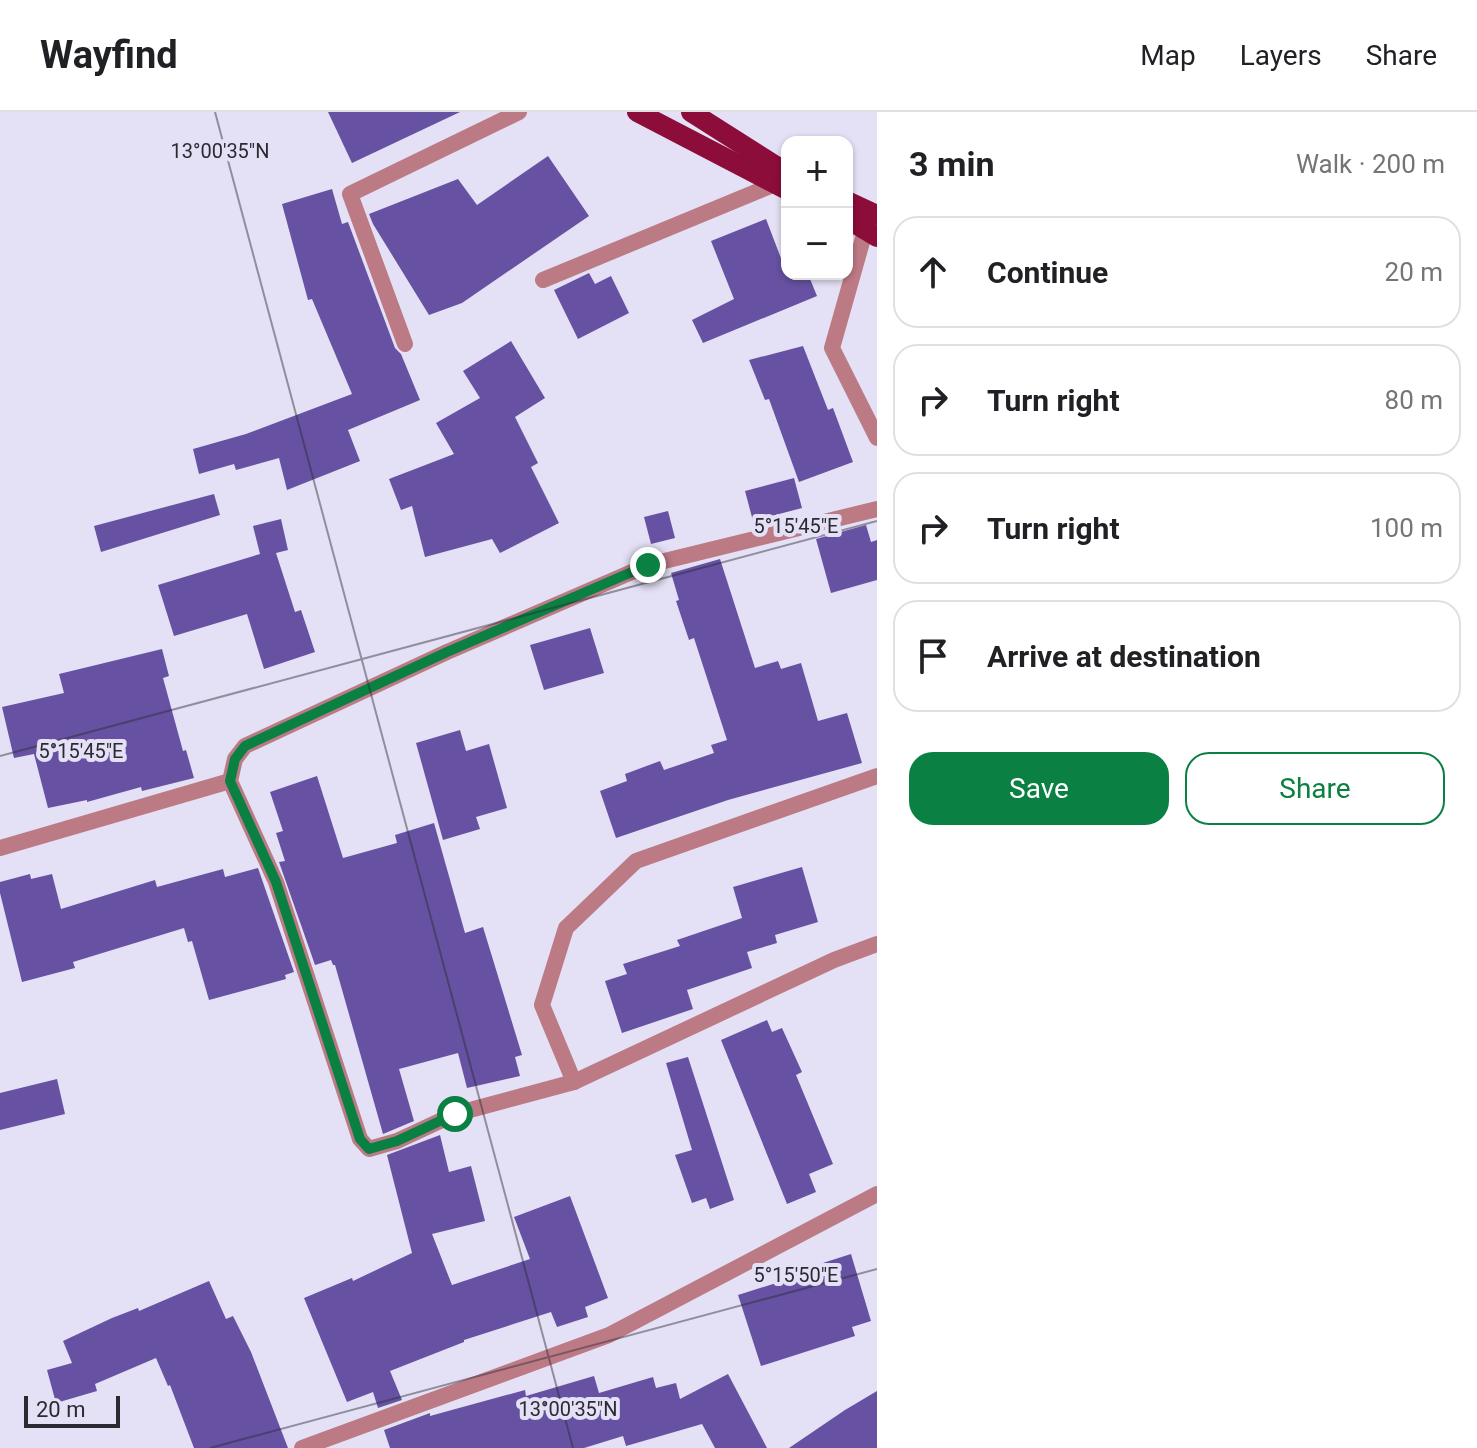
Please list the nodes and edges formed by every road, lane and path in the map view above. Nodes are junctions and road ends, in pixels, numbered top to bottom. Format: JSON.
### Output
{"nodes":[{"id":1,"x":519,"y":112,"type":"edge"},
{"id":2,"x":637,"y":112,"type":"edge"},
{"id":3,"x":691,"y":112,"type":"edge"},
{"id":4,"x":781,"y":180,"type":"edge"},
{"id":5,"x":781,"y":181,"type":"edge"},
{"id":6,"x":781,"y":183,"type":"edge"},
{"id":7,"x":853,"y":208,"type":"edge"},
{"id":8,"x":867,"y":225,"type":"edge"},
{"id":9,"x":543,"y":280,"type":"dead end"},
{"id":10,"x":405,"y":344,"type":"dead end"},
{"id":11,"x":877,"y":438,"type":"edge"},
{"id":12,"x":877,"y":509,"type":"edge"},
{"id":13,"x":877,"y":776,"type":"edge"},
{"id":14,"x":230,"y":781,"type":"junction"},
{"id":15,"x":0,"y":848,"type":"edge"},
{"id":16,"x":877,"y":944,"type":"edge"},
{"id":17,"x":574,"y":1082,"type":"junction"},
{"id":18,"x":877,"y":1194,"type":"edge"},
{"id":19,"x":302,"y":1448,"type":"edge"}],
"edges":[{"from":1,"to":10,"type":"street"},
{"from":2,"to":5,"type":"main road"},
{"from":3,"to":4,"type":"main road"},
{"from":6,"to":9,"type":"street"},
{"from":7,"to":8,"type":"main road"},
{"from":8,"to":11,"type":"street"},
{"from":12,"to":14,"type":"street"},
{"from":13,"to":17,"type":"street"},
{"from":14,"to":15,"type":"street"},
{"from":14,"to":17,"type":"street"},
{"from":16,"to":17,"type":"street"},
{"from":18,"to":19,"type":"street"}]}
